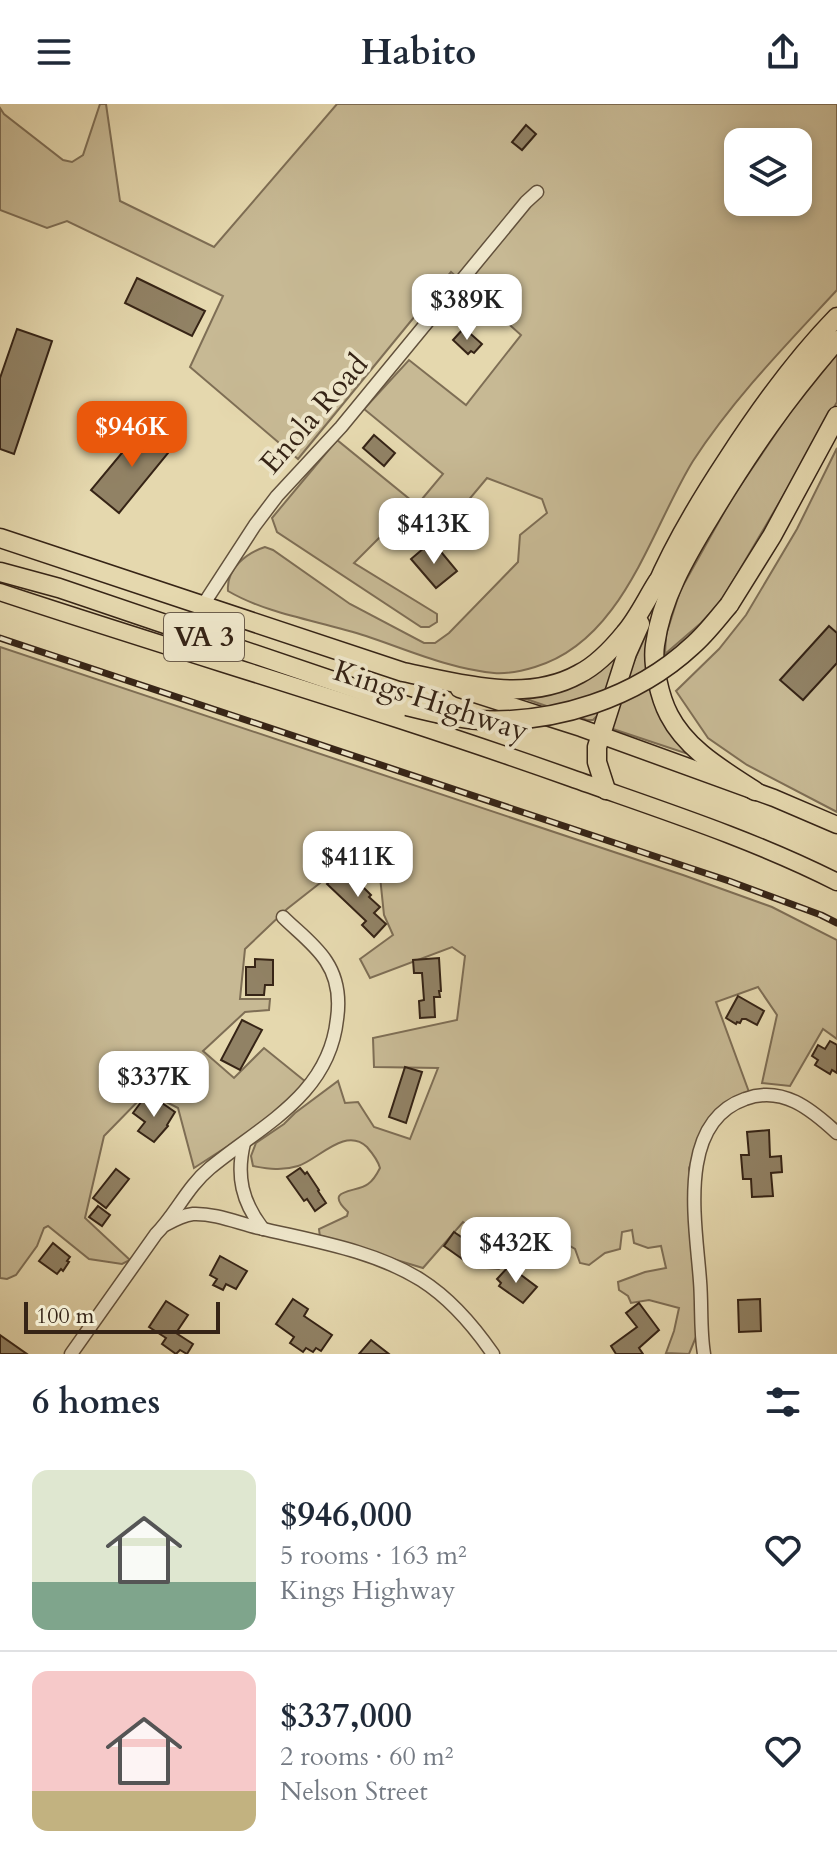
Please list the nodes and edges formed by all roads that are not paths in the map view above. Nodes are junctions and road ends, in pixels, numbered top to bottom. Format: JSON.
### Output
{"nodes":[{"id":1,"x":537,"y":192,"type":"dead end"},
{"id":2,"x":837,"y":317,"type":"edge"},
{"id":3,"x":837,"y":340,"type":"edge"},
{"id":4,"x":837,"y":416,"type":"edge"},
{"id":5,"x":0,"y":538,"type":"edge"},
{"id":6,"x":0,"y":572,"type":"edge"},
{"id":7,"x":658,"y":581,"type":"junction"},
{"id":8,"x":0,"y":592,"type":"edge"},
{"id":9,"x":203,"y":605,"type":"junction"},
{"id":10,"x":403,"y":672,"type":"junction"},
{"id":11,"x":600,"y":735,"type":"junction"},
{"id":12,"x":606,"y":790,"type":"junction"},
{"id":13,"x":755,"y":791,"type":"junction"},
{"id":14,"x":837,"y":825,"type":"edge"},
{"id":15,"x":837,"y":882,"type":"edge"},
{"id":16,"x":283,"y":917,"type":"dead end"},
{"id":17,"x":837,"y":1133,"type":"edge"},
{"id":18,"x":244,"y":1143,"type":"junction"},
{"id":19,"x":164,"y":1226,"type":"junction"},
{"id":20,"x":263,"y":1229,"type":"junction"},
{"id":21,"x":701,"y":1337,"type":"junction"},
{"id":22,"x":71,"y":1354,"type":"edge"},
{"id":23,"x":493,"y":1354,"type":"edge"},
{"id":24,"x":692,"y":1354,"type":"edge"},
{"id":25,"x":704,"y":1354,"type":"edge"}],
"edges":[{"from":1,"to":9,"type":"street","name":"Enola Road"},
{"from":2,"to":7,"type":"highway","number":"VA 3"},
{"from":3,"to":13,"type":"highway"},
{"from":4,"to":6,"type":"highway","number":"VA 3","bridge":true},
{"from":5,"to":9,"type":"highway","name":"Kings Highway","number":"VA 3"},
{"from":7,"to":10,"type":"highway","number":"VA 3"},
{"from":7,"to":11,"type":"highway"},
{"from":8,"to":12,"type":"main road","name":"Kings Highway"},
{"from":9,"to":10,"type":"highway","name":"Kings Highway","number":"VA 3"},
{"from":10,"to":11,"type":"main road","name":"Kings Highway"},
{"from":11,"to":12,"type":"highway"},
{"from":11,"to":13,"type":"main road","name":"Kings Highway"},
{"from":12,"to":15,"type":"main road","name":"Kings Highway"},
{"from":13,"to":14,"type":"main road","name":"Kings Highway"},
{"from":16,"to":18,"type":"street"},
{"from":17,"to":21,"type":"street"},
{"from":18,"to":19,"type":"street"},
{"from":18,"to":20,"type":"street"},
{"from":19,"to":20,"type":"street"},
{"from":19,"to":22,"type":"street"},
{"from":20,"to":23,"type":"street"},
{"from":21,"to":24,"type":"street"},
{"from":21,"to":25,"type":"street"}]}
